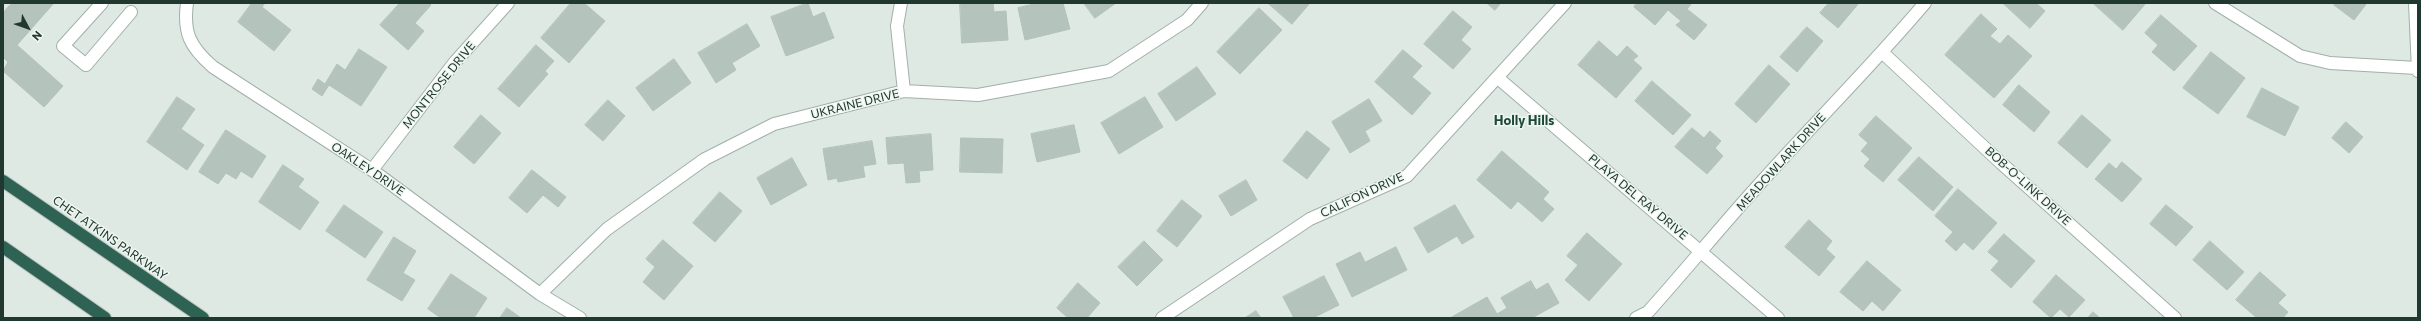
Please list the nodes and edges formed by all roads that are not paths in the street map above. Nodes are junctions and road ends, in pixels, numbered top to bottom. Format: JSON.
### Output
{"nodes":[{"id":1,"x":102,"y":3,"type":"edge"},
{"id":2,"x":187,"y":3,"type":"edge"},
{"id":3,"x":508,"y":3,"type":"edge"},
{"id":4,"x":901,"y":3,"type":"edge"},
{"id":5,"x":1202,"y":3,"type":"edge"},
{"id":6,"x":1565,"y":3,"type":"edge"},
{"id":7,"x":1925,"y":3,"type":"edge"},
{"id":8,"x":2215,"y":3,"type":"edge"},
{"id":9,"x":2415,"y":3,"type":"edge"},
{"id":10,"x":131,"y":12,"type":"dead end"},
{"id":11,"x":1883,"y":53,"type":"junction"},
{"id":12,"x":2418,"y":69,"type":"edge"},
{"id":13,"x":1498,"y":78,"type":"junction"},
{"id":14,"x":904,"y":91,"type":"junction"},
{"id":15,"x":372,"y":170,"type":"junction"},
{"id":16,"x":3,"y":181,"type":"edge"},
{"id":17,"x":3,"y":247,"type":"edge"},
{"id":18,"x":1702,"y":252,"type":"junction"},
{"id":19,"x":540,"y":294,"type":"junction"},
{"id":20,"x":105,"y":318,"type":"edge"},
{"id":21,"x":202,"y":318,"type":"edge"},
{"id":22,"x":580,"y":318,"type":"edge"},
{"id":23,"x":1162,"y":318,"type":"edge"},
{"id":24,"x":1636,"y":318,"type":"edge"},
{"id":25,"x":1778,"y":318,"type":"edge"},
{"id":26,"x":2175,"y":318,"type":"edge"}],
"edges":[{"from":1,"to":10,"type":"street"},
{"from":2,"to":15,"type":"street","name":"OAKLEY DRIVE"},
{"from":3,"to":15,"type":"street","name":"MONTROSE DRIVE"},
{"from":4,"to":14,"type":"street"},
{"from":5,"to":14,"type":"street","name":"UKRAINE DRIVE"},
{"from":6,"to":13,"type":"street","name":"CALIFON DRIVE"},
{"from":7,"to":11,"type":"street","name":"MEADOWLARK DRIVE"},
{"from":8,"to":12,"type":"street"},
{"from":9,"to":12,"type":"street"},
{"from":11,"to":18,"type":"street","name":"MEADOWLARK DRIVE"},
{"from":11,"to":26,"type":"street","name":"BOB-O-LINK DRIVE"},
{"from":13,"to":18,"type":"street","name":"PLAYA DEL RAY DRIVE"},
{"from":13,"to":23,"type":"street","name":"CALIFON DRIVE"},
{"from":14,"to":19,"type":"street","name":"UKRAINE DRIVE"},
{"from":15,"to":19,"type":"street","name":"OAKLEY DRIVE"},
{"from":16,"to":21,"type":"highway","name":"CHET ATKINS PARKWAY"},
{"from":17,"to":20,"type":"highway"},
{"from":18,"to":24,"type":"street","name":"MEADOWLARK DRIVE"},
{"from":18,"to":25,"type":"street","name":"PLAYA DEL RAY DRIVE"},
{"from":19,"to":22,"type":"street","name":"OAKLEY DRIVE"}]}
